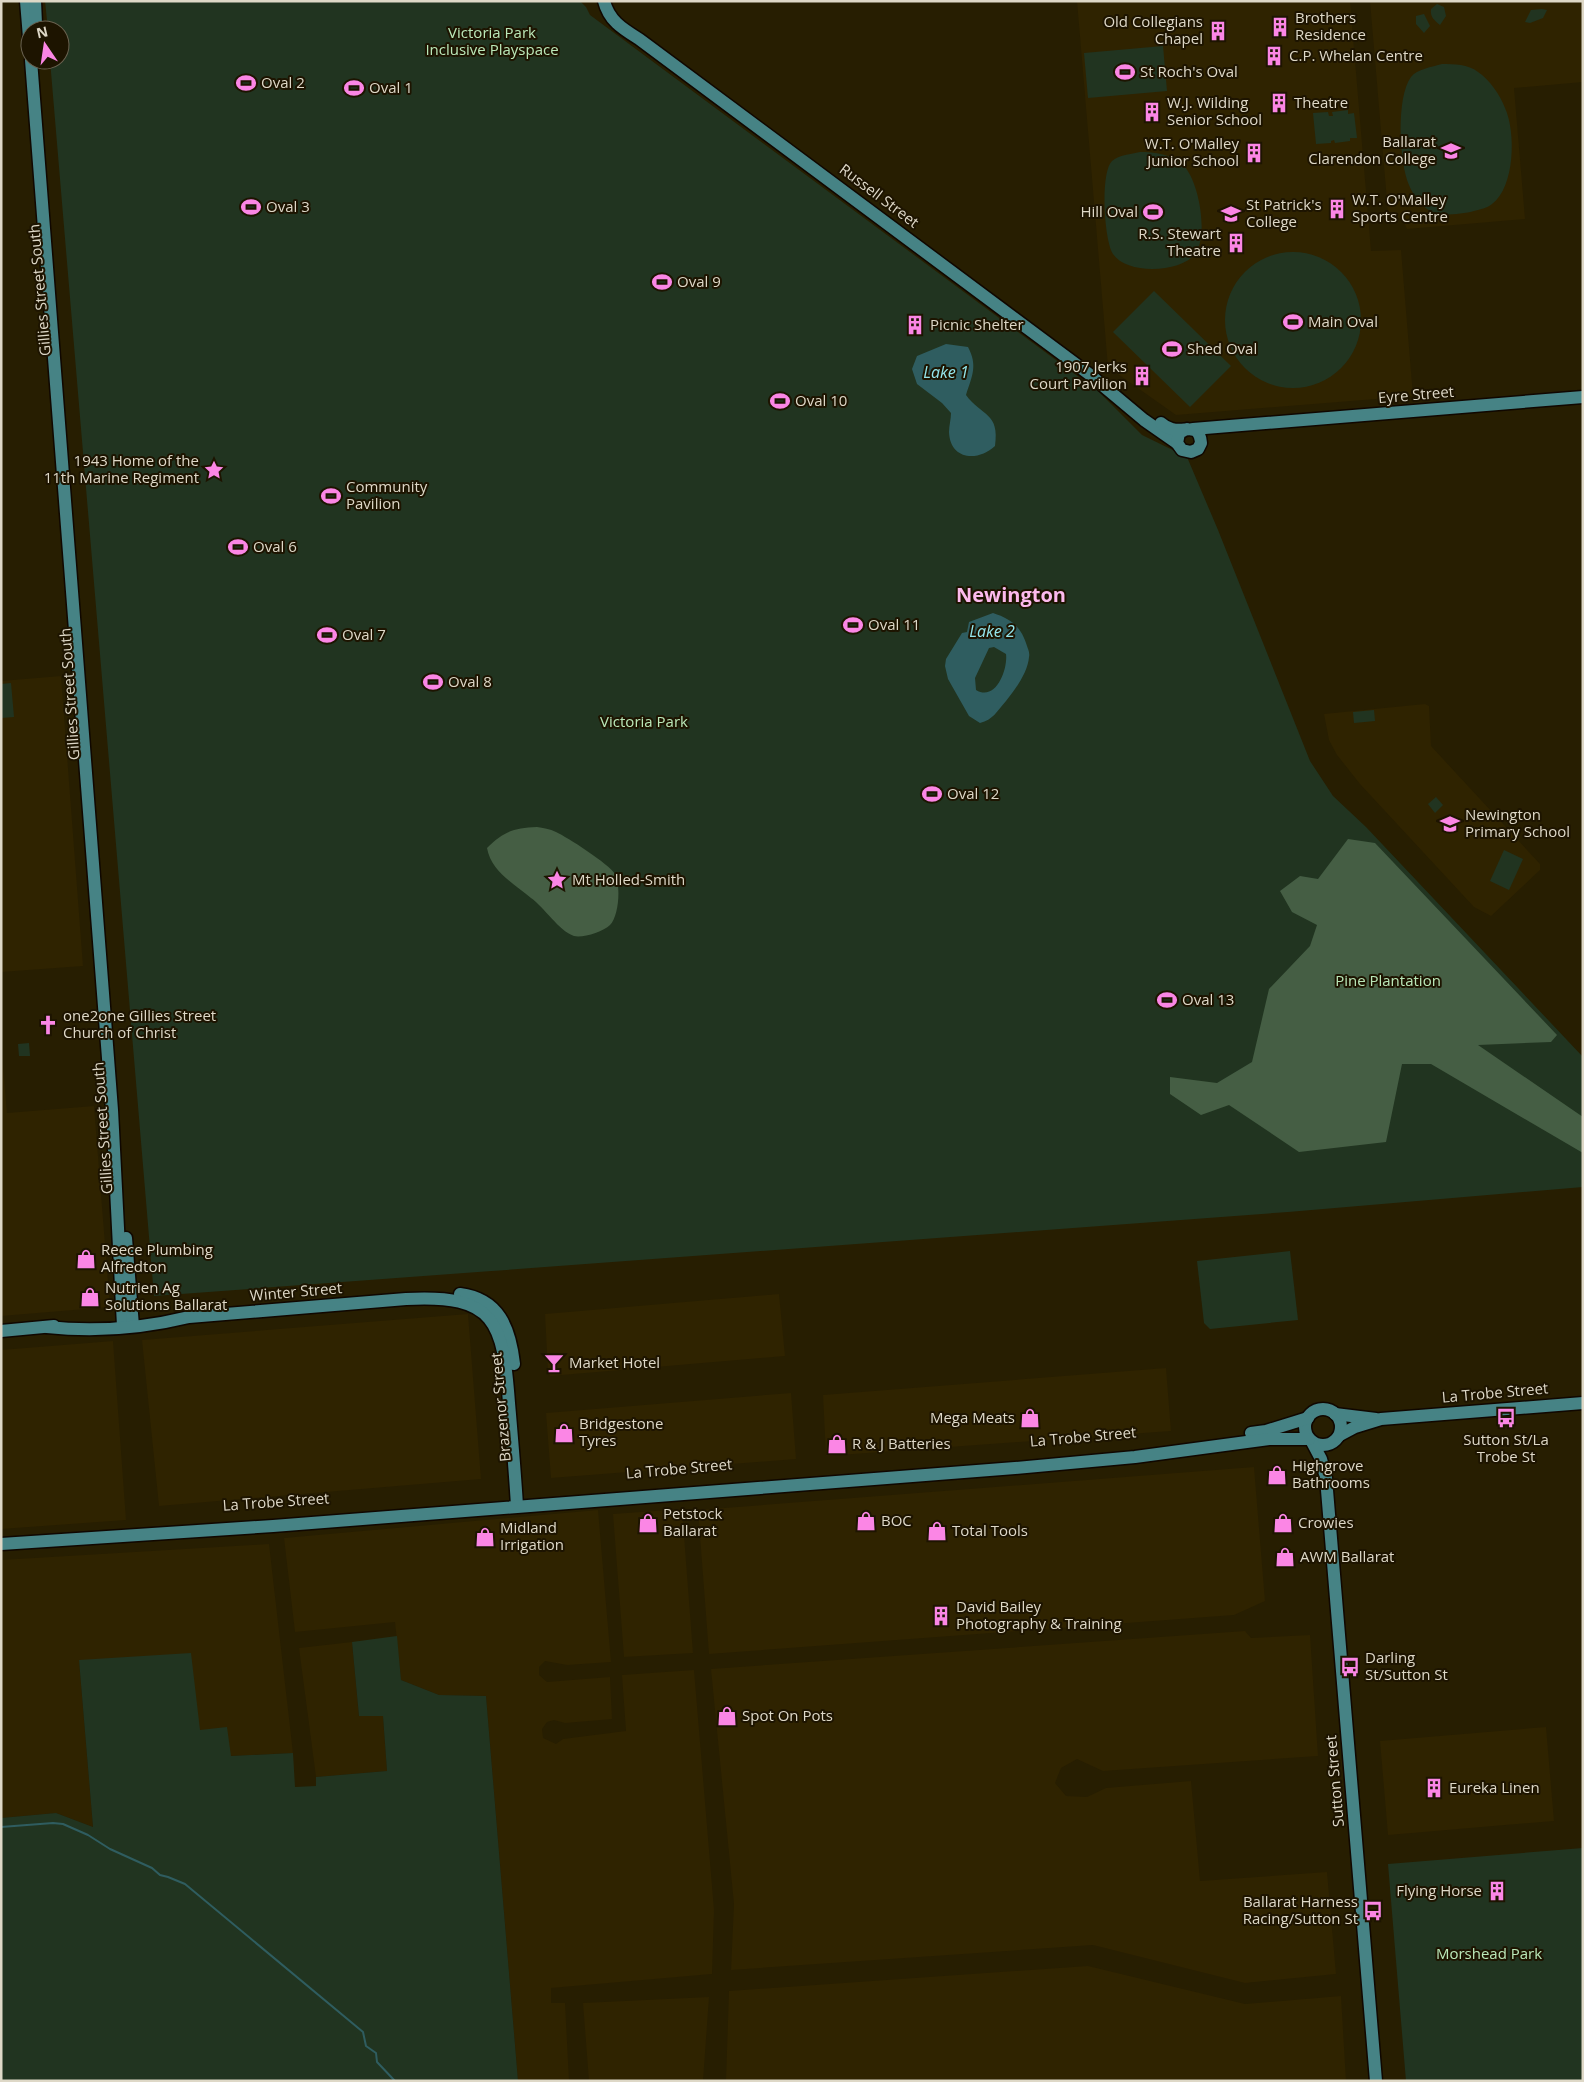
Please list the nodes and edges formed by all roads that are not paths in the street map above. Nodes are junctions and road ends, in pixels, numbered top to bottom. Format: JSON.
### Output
{"nodes":[{"id":1,"x":604,"y":1,"type":"edge"},
{"id":2,"x":613,"y":1,"type":"edge"},
{"id":3,"x":31,"y":4,"type":"edge"},
{"id":4,"x":31,"y":20,"type":"edge"},
{"id":5,"x":35,"y":20,"type":"edge"},
{"id":6,"x":640,"y":38,"type":"junction"},
{"id":7,"x":32,"y":70,"type":"edge"},
{"id":8,"x":39,"y":70,"type":"edge"},
{"id":9,"x":46,"y":218,"type":"junction"},
{"id":10,"x":1098,"y":380,"type":"junction"},
{"id":11,"x":1583,"y":397,"type":"edge"},
{"id":12,"x":1252,"y":424,"type":"junction"},
{"id":13,"x":1190,"y":429,"type":"junction"},
{"id":14,"x":1201,"y":442,"type":"junction"},
{"id":15,"x":1177,"y":443,"type":"junction"},
{"id":16,"x":115,"y":1110,"type":"junction"},
{"id":17,"x":495,"y":1318,"type":"joint"},
{"id":18,"x":128,"y":1322,"type":"junction"},
{"id":19,"x":1,"y":1331,"type":"edge"},
{"id":20,"x":1583,"y":1402,"type":"edge"},
{"id":21,"x":1335,"y":1414,"type":"junction"},
{"id":22,"x":1308,"y":1418,"type":"junction"},
{"id":23,"x":1381,"y":1419,"type":"junction"},
{"id":24,"x":1338,"y":1438,"type":"junction"},
{"id":25,"x":1310,"y":1440,"type":"junction"},
{"id":26,"x":1326,"y":1478,"type":"junction"},
{"id":27,"x":813,"y":1479,"type":"junction"},
{"id":28,"x":521,"y":1503,"type":"junction"},
{"id":29,"x":1,"y":1544,"type":"edge"},
{"id":30,"x":1376,"y":2081,"type":"edge"}],
"edges":[{"from":1,"to":6,"type":"main road","name":"Russell Street"},
{"from":2,"to":6,"type":"main road","name":"Russell Street"},
{"from":3,"to":4,"type":"main road"},
{"from":3,"to":5,"type":"main road"},
{"from":6,"to":10,"type":"main road","name":"Russell Street"},
{"from":7,"to":9,"type":"main road","name":"Gillies Street South"},
{"from":8,"to":9,"type":"main road","name":"Gillies Street South"},
{"from":9,"to":16,"type":"main road","name":"Gillies Street South"},
{"from":10,"to":13,"type":"main road","name":"Russell Street"},
{"from":10,"to":15,"type":"main road","name":"Russell Street"},
{"from":11,"to":12,"type":"main road","name":"Eyre Street"},
{"from":12,"to":13,"type":"main road","name":"Eyre Street"},
{"from":12,"to":14,"type":"main road","name":"Eyre Street"},
{"from":13,"to":14,"type":"main road"},
{"from":13,"to":15,"type":"main road"},
{"from":14,"to":15,"type":"main road"},
{"from":16,"to":18,"type":"main road","name":"Gillies Street South"},
{"from":16,"to":18,"type":"main road","name":"Gillies Street South"},
{"from":17,"to":18,"type":"main road","name":"Winter Street"},
{"from":17,"to":28,"type":"main road","name":"Brazenor Street"},
{"from":18,"to":19,"type":"main road","name":"Winter Street"},
{"from":20,"to":23,"type":"main road","name":"La Trobe Street"},
{"from":21,"to":22,"type":"main road"},
{"from":21,"to":23,"type":"main road","name":"La Trobe Street"},
{"from":21,"to":24,"type":"main road"},
{"from":22,"to":25,"type":"main road"},
{"from":22,"to":27,"type":"main road","name":"La Trobe Street"},
{"from":23,"to":24,"type":"main road","name":"La Trobe Street"},
{"from":24,"to":25,"type":"main road"},
{"from":24,"to":26,"type":"main road","name":"Sutton Street"},
{"from":25,"to":26,"type":"main road","name":"Sutton Street"},
{"from":25,"to":27,"type":"main road","name":"La Trobe Street"},
{"from":26,"to":30,"type":"main road","name":"Sutton Street"},
{"from":27,"to":28,"type":"main road","name":"La Trobe Street"},
{"from":28,"to":29,"type":"main road","name":"La Trobe Street"}]}
